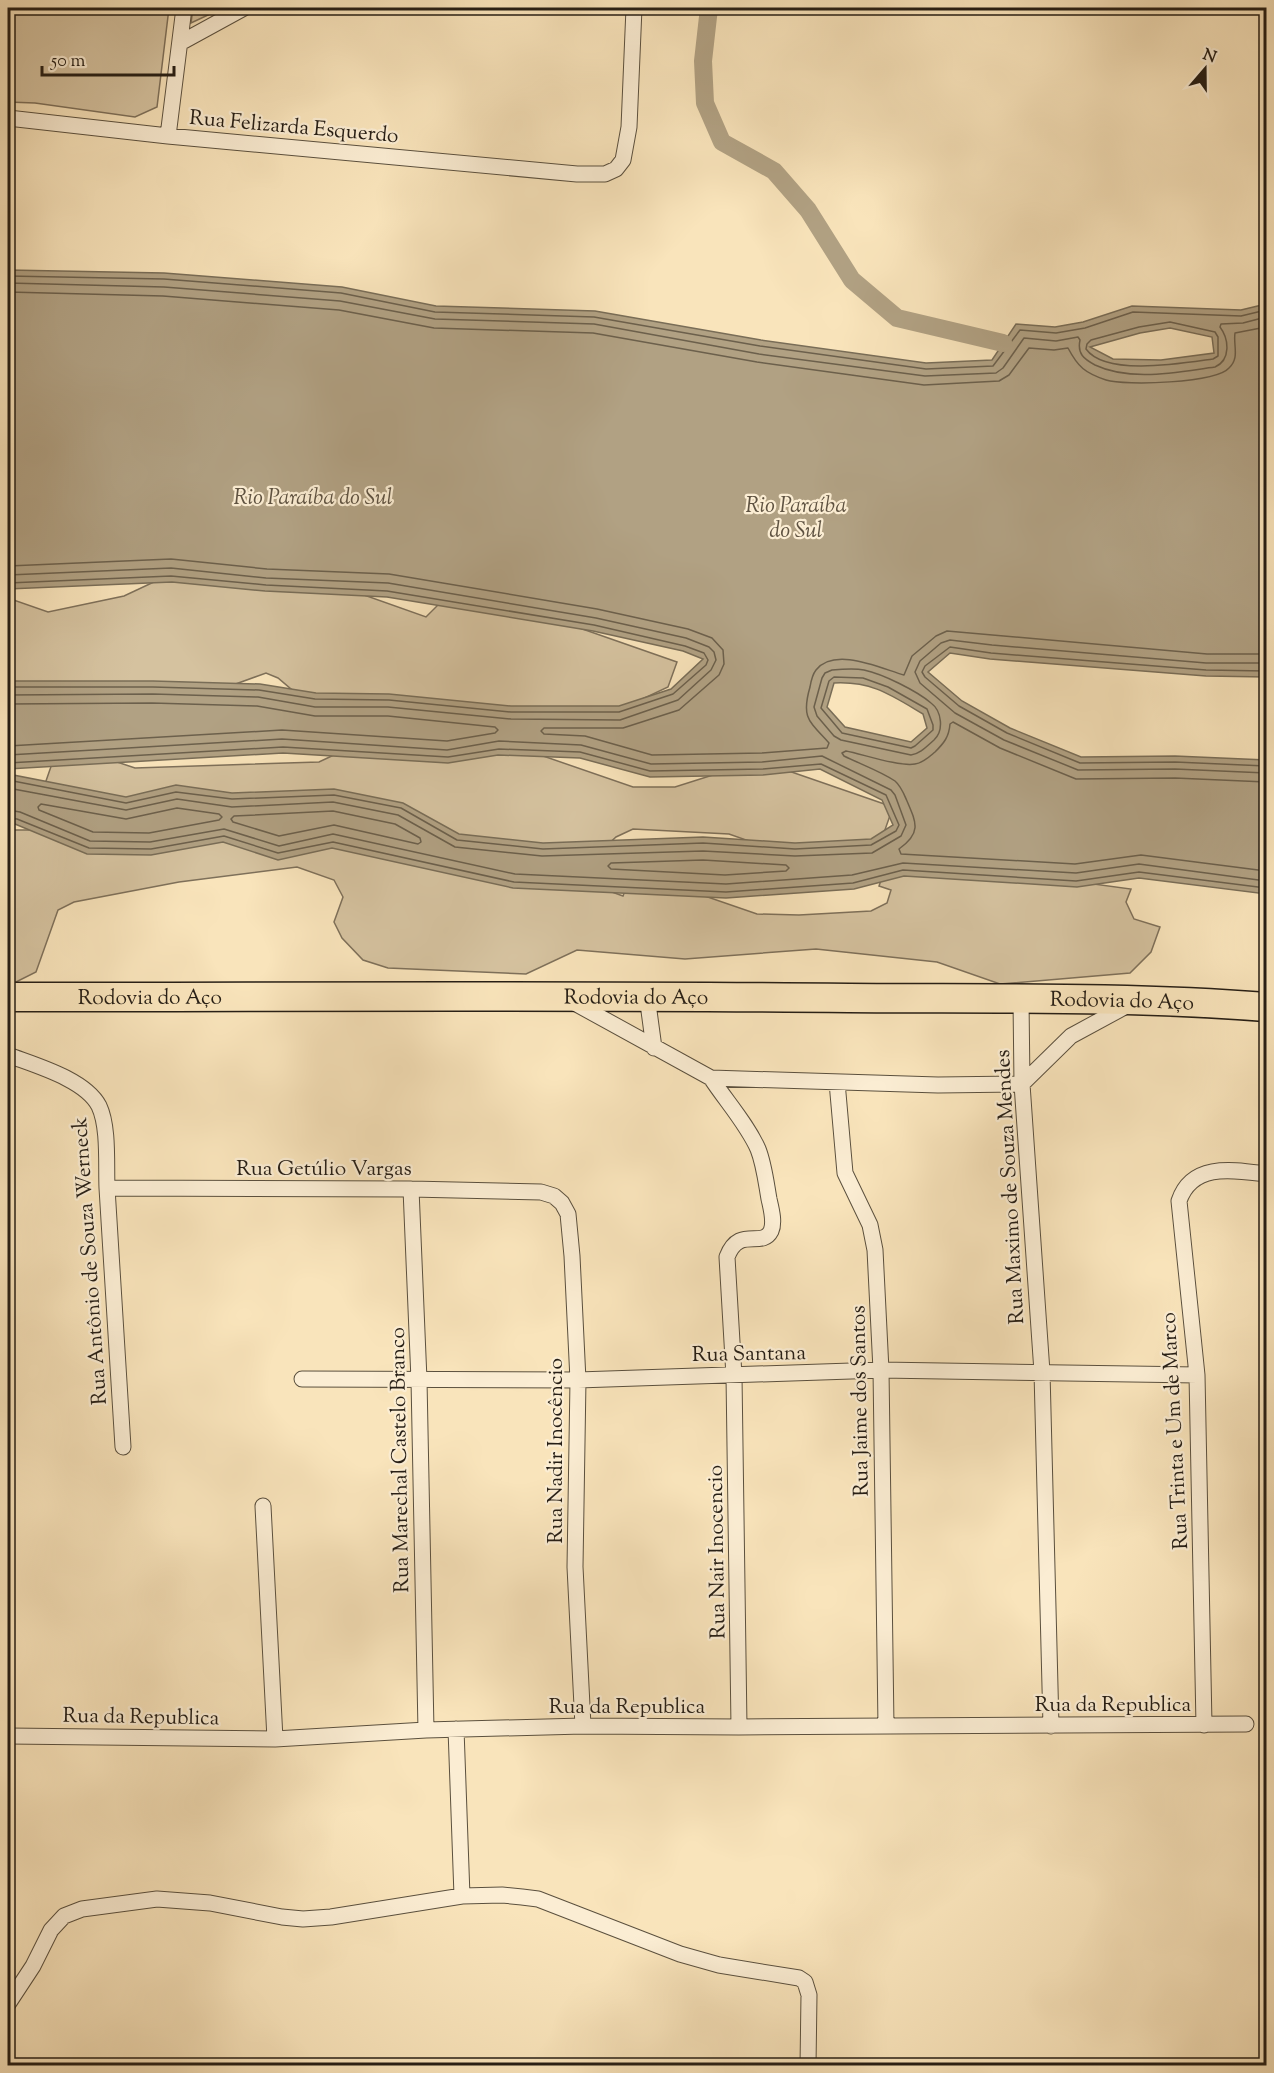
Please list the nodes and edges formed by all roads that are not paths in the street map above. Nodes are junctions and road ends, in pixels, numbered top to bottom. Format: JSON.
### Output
{"nodes":[{"id":1,"x":184,"y":8,"type":"edge"},
{"id":2,"x":244,"y":8,"type":"edge"},
{"id":3,"x":634,"y":8,"type":"edge"},
{"id":4,"x":180,"y":43,"type":"junction"},
{"id":5,"x":8,"y":118,"type":"edge"},
{"id":6,"x":168,"y":136,"type":"junction"},
{"id":7,"x":560,"y":995,"type":"junction"},
{"id":8,"x":647,"y":996,"type":"junction"},
{"id":9,"x":8,"y":997,"type":"edge"},
{"id":10,"x":1141,"y":999,"type":"junction"},
{"id":11,"x":1021,"y":1000,"type":"junction"},
{"id":12,"x":1266,"y":1006,"type":"edge"},
{"id":13,"x":654,"y":1048,"type":"junction"},
{"id":14,"x":8,"y":1055,"type":"edge"},
{"id":15,"x":711,"y":1078,"type":"junction"},
{"id":16,"x":837,"y":1082,"type":"junction"},
{"id":17,"x":1022,"y":1084,"type":"junction"},
{"id":18,"x":1266,"y":1174,"type":"edge"},
{"id":19,"x":107,"y":1188,"type":"junction"},
{"id":20,"x":411,"y":1189,"type":"junction"},
{"id":21,"x":541,"y":1192,"type":"joint"},
{"id":22,"x":881,"y":1370,"type":"junction"},
{"id":23,"x":1042,"y":1372,"type":"junction"},
{"id":24,"x":1197,"y":1375,"type":"junction"},
{"id":25,"x":735,"y":1376,"type":"junction"},
{"id":26,"x":302,"y":1378,"type":"dead end"},
{"id":27,"x":418,"y":1380,"type":"junction"},
{"id":28,"x":578,"y":1380,"type":"junction"},
{"id":29,"x":123,"y":1447,"type":"dead end"},
{"id":30,"x":263,"y":1506,"type":"dead end"},
{"id":31,"x":1246,"y":1724,"type":"dead end"},
{"id":32,"x":1204,"y":1725,"type":"junction"},
{"id":33,"x":583,"y":1726,"type":"junction"},
{"id":34,"x":886,"y":1726,"type":"junction"},
{"id":35,"x":1051,"y":1726,"type":"junction"},
{"id":36,"x":739,"y":1727,"type":"junction"},
{"id":37,"x":456,"y":1729,"type":"junction"},
{"id":38,"x":426,"y":1730,"type":"junction"},
{"id":39,"x":8,"y":1736,"type":"edge"},
{"id":40,"x":275,"y":1739,"type":"junction"},
{"id":41,"x":462,"y":1896,"type":"junction"},
{"id":42,"x":8,"y":2004,"type":"edge"},
{"id":43,"x":808,"y":2066,"type":"edge"}],
"edges":[{"from":1,"to":4,"type":"street"},
{"from":2,"to":4,"type":"street"},
{"from":3,"to":6,"type":"street","name":"Rua Felizarda Esquerdo"},
{"from":4,"to":6,"type":"street"},
{"from":5,"to":6,"type":"street","name":"Rua Felizarda Esquerdo"},
{"from":7,"to":8,"type":"highway","name":"Rodovia do Aço"},
{"from":7,"to":9,"type":"highway","name":"Rodovia do Aço"},
{"from":7,"to":13,"type":"street"},
{"from":8,"to":11,"type":"highway","name":"Rodovia do Aço"},
{"from":8,"to":13,"type":"street"},
{"from":10,"to":11,"type":"highway","name":"Rodovia do Aço"},
{"from":10,"to":12,"type":"highway","name":"Rodovia do Aço"},
{"from":10,"to":17,"type":"street"},
{"from":11,"to":17,"type":"street","name":"Rua Maximo de Souza Mendes"},
{"from":13,"to":15,"type":"street"},
{"from":14,"to":19,"type":"street","name":"Rua Antônio de Souza Werneck"},
{"from":15,"to":16,"type":"street"},
{"from":15,"to":25,"type":"street","name":"Rua Nair Inocencio"},
{"from":16,"to":17,"type":"street"},
{"from":16,"to":22,"type":"street","name":"Rua Jaime dos Santos"},
{"from":17,"to":23,"type":"street","name":"Rua Maximo de Souza Mendes"},
{"from":18,"to":24,"type":"street","name":"Rua Trinta e Um de Marco"},
{"from":19,"to":20,"type":"street","name":"Rua Getúlio Vargas"},
{"from":19,"to":29,"type":"street","name":"Rua Antônio de Souza Werneck"},
{"from":20,"to":21,"type":"street","name":"Rua Getúlio Vargas"},
{"from":20,"to":27,"type":"street","name":"Rua Marechal Castelo Branco"},
{"from":21,"to":28,"type":"street","name":"Rua Nadir Inocêncio"},
{"from":22,"to":23,"type":"street","name":"Rua Santana"},
{"from":22,"to":25,"type":"street","name":"Rua Santana"},
{"from":22,"to":34,"type":"street","name":"Rua Jaime dos Santos"},
{"from":23,"to":24,"type":"street","name":"Rua Santana"},
{"from":23,"to":35,"type":"street"},
{"from":24,"to":32,"type":"street","name":"Rua Trinta e Um de Marco"},
{"from":25,"to":28,"type":"street","name":"Rua Santana"},
{"from":25,"to":36,"type":"street","name":"Rua Nair Inocencio"},
{"from":26,"to":27,"type":"street","name":"Rua Santana"},
{"from":27,"to":28,"type":"street","name":"Rua Santana"},
{"from":27,"to":38,"type":"street","name":"Rua Marechal Castelo Branco"},
{"from":28,"to":33,"type":"street","name":"Rua Nadir Inocêncio"},
{"from":30,"to":40,"type":"street"},
{"from":31,"to":32,"type":"street","name":"Rua da Republica"},
{"from":32,"to":35,"type":"street","name":"Rua da Republica"},
{"from":33,"to":36,"type":"street","name":"Rua da Republica"},
{"from":33,"to":37,"type":"street","name":"Rua da Republica"},
{"from":34,"to":35,"type":"street","name":"Rua da Republica"},
{"from":34,"to":36,"type":"street","name":"Rua da Republica"},
{"from":37,"to":38,"type":"street","name":"Rua da Republica"},
{"from":37,"to":41,"type":"street"},
{"from":38,"to":40,"type":"street","name":"Rua da Republica"},
{"from":39,"to":40,"type":"street","name":"Rua da Republica"},
{"from":41,"to":42,"type":"street"},
{"from":41,"to":43,"type":"street"}]}
